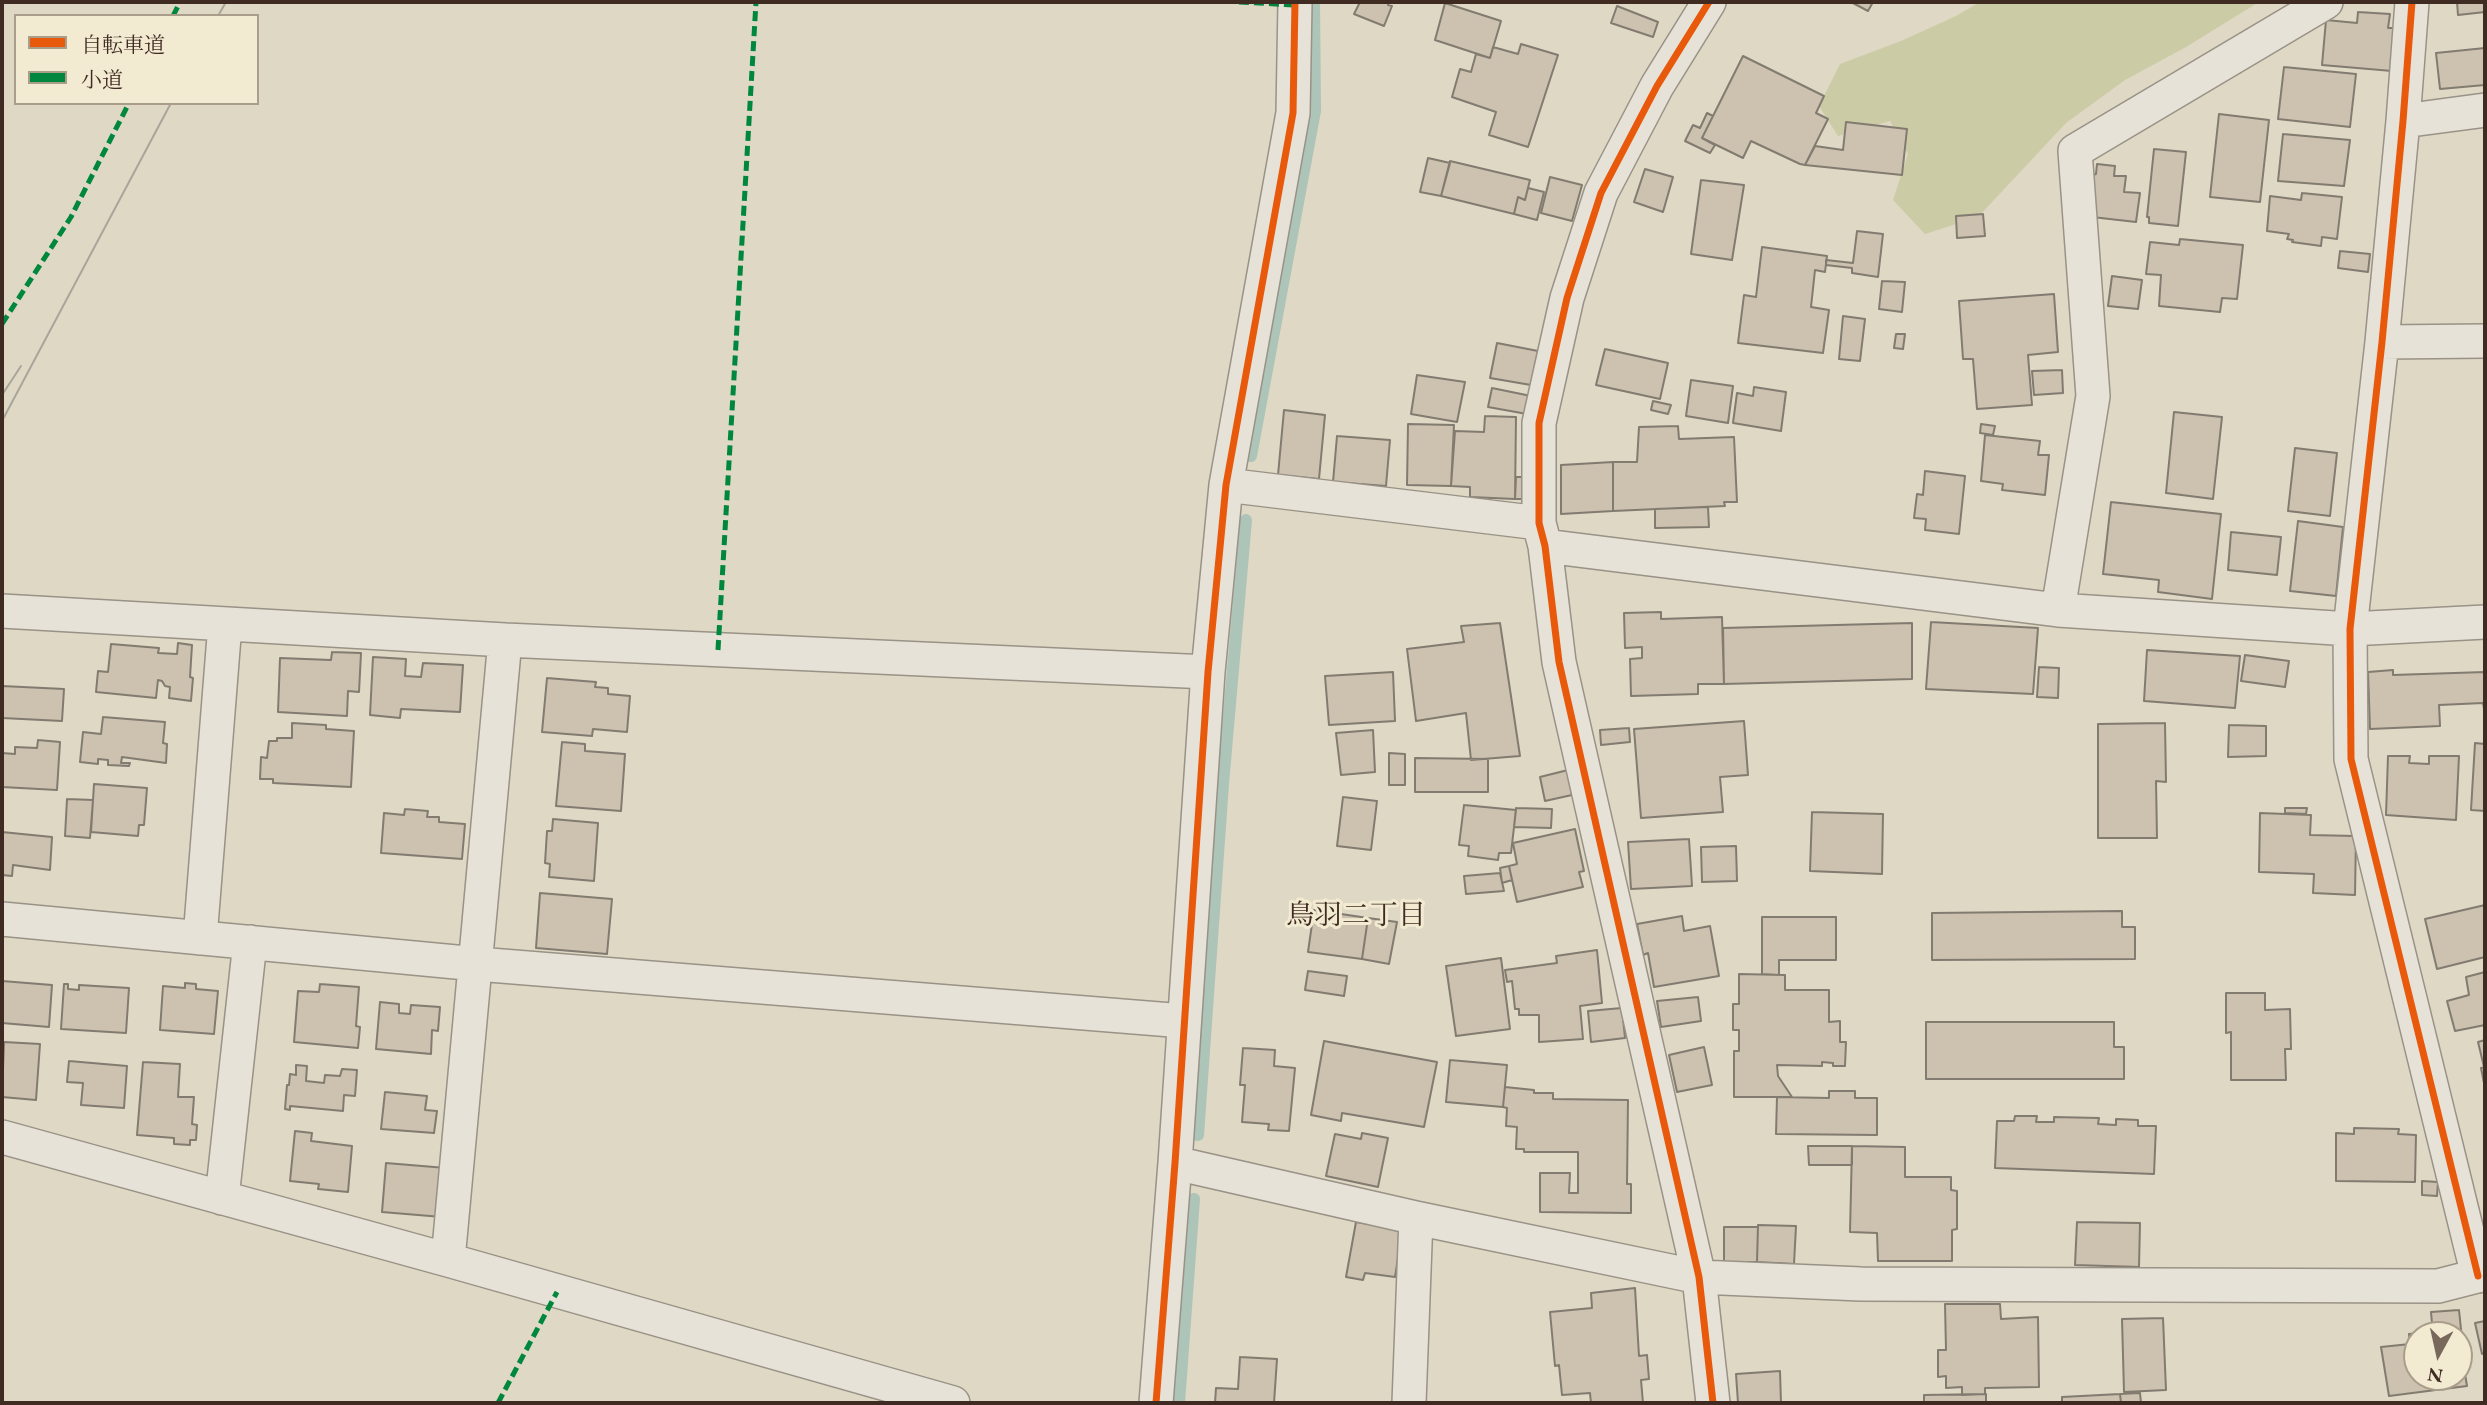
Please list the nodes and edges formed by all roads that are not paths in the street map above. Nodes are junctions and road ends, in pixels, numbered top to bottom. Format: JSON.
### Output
{"nodes":[{"id":1,"x":1295,"y":2,"type":"edge"},
{"id":2,"x":1709,"y":2,"type":"edge"},
{"id":3,"x":2326,"y":2,"type":"edge"},
{"id":4,"x":2412,"y":2,"type":"edge"},
{"id":5,"x":2485,"y":110,"type":"edge"},
{"id":6,"x":2403,"y":121,"type":"junction"},
{"id":7,"x":2485,"y":341,"type":"edge"},
{"id":8,"x":2382,"y":342,"type":"junction"},
{"id":9,"x":1226,"y":485,"type":"junction"},
{"id":10,"x":1542,"y":535,"type":"junction"},
{"id":11,"x":2057,"y":610,"type":"junction"},
{"id":12,"x":2,"y":611,"type":"edge"},
{"id":13,"x":2485,"y":622,"type":"edge"},
{"id":14,"x":225,"y":624,"type":"junction"},
{"id":15,"x":2350,"y":629,"type":"junction"},
{"id":16,"x":505,"y":640,"type":"junction"},
{"id":17,"x":1208,"y":672,"type":"junction"},
{"id":18,"x":2,"y":919,"type":"edge"},
{"id":19,"x":200,"y":938,"type":"junction"},
{"id":20,"x":250,"y":942,"type":"junction"},
{"id":21,"x":477,"y":964,"type":"junction"},
{"id":22,"x":1184,"y":1021,"type":"junction"},
{"id":23,"x":2,"y":1137,"type":"edge"},
{"id":24,"x":1175,"y":1163,"type":"junction"},
{"id":25,"x":222,"y":1198,"type":"junction"},
{"id":26,"x":1416,"y":1218,"type":"junction"},
{"id":27,"x":448,"y":1260,"type":"junction"},
{"id":28,"x":2482,"y":1275,"type":"edge"},
{"id":29,"x":1699,"y":1277,"type":"junction"},
{"id":30,"x":953,"y":1403,"type":"edge"},
{"id":31,"x":1156,"y":1403,"type":"edge"},
{"id":32,"x":1409,"y":1403,"type":"edge"},
{"id":33,"x":1713,"y":1403,"type":"edge"}],
"edges":[{"from":1,"to":9,"type":"street"},
{"from":2,"to":10,"type":"street"},
{"from":3,"to":11,"type":"street"},
{"from":4,"to":6,"type":"street"},
{"from":5,"to":6,"type":"street"},
{"from":6,"to":8,"type":"street"},
{"from":7,"to":8,"type":"street"},
{"from":8,"to":15,"type":"street"},
{"from":9,"to":10,"type":"street"},
{"from":9,"to":17,"type":"street"},
{"from":10,"to":11,"type":"street"},
{"from":10,"to":29,"type":"street"},
{"from":11,"to":15,"type":"street"},
{"from":12,"to":14,"type":"street"},
{"from":13,"to":15,"type":"street"},
{"from":14,"to":16,"type":"street"},
{"from":14,"to":19,"type":"street"},
{"from":15,"to":28,"type":"street"},
{"from":16,"to":17,"type":"street"},
{"from":16,"to":21,"type":"street"},
{"from":17,"to":22,"type":"street"},
{"from":18,"to":19,"type":"street"},
{"from":19,"to":20,"type":"street"},
{"from":20,"to":21,"type":"street"},
{"from":20,"to":25,"type":"street"},
{"from":21,"to":22,"type":"street"},
{"from":21,"to":27,"type":"street"},
{"from":22,"to":24,"type":"street"},
{"from":23,"to":25,"type":"street"},
{"from":24,"to":26,"type":"street"},
{"from":24,"to":31,"type":"street"},
{"from":25,"to":27,"type":"street"},
{"from":26,"to":29,"type":"street"},
{"from":26,"to":32,"type":"street"},
{"from":27,"to":30,"type":"street"},
{"from":28,"to":29,"type":"street"},
{"from":29,"to":33,"type":"street"}]}
